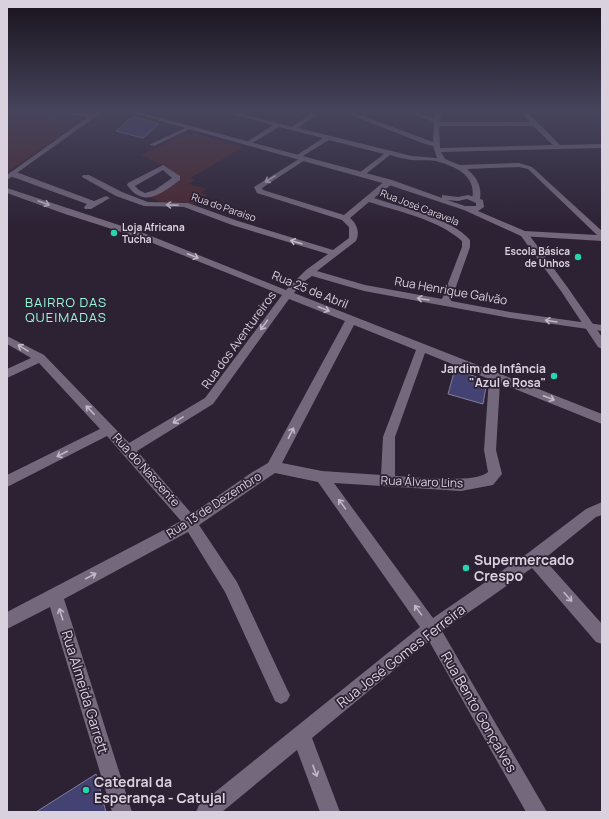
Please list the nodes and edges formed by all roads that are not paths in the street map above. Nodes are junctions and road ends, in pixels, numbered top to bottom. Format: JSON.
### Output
{"nodes":[{"id":1,"x":46,"y":150,"type":"edge"},
{"id":2,"x":271,"y":150,"type":"edge"},
{"id":3,"x":311,"y":150,"type":"edge"},
{"id":4,"x":378,"y":150,"type":"edge"},
{"id":5,"x":438,"y":150,"type":"edge"},
{"id":6,"x":389,"y":153,"type":"junction"},
{"id":7,"x":300,"y":158,"type":"junction"},
{"id":8,"x":442,"y":160,"type":"junction"},
{"id":9,"x":460,"y":167,"type":"junction"},
{"id":10,"x":362,"y":175,"type":"junction"},
{"id":11,"x":10,"y":176,"type":"edge"},
{"id":12,"x":86,"y":177,"type":"dead end"},
{"id":13,"x":389,"y":182,"type":"junction"},
{"id":14,"x":7,"y":190,"type":"edge"},
{"id":15,"x":143,"y":196,"type":"joint"},
{"id":16,"x":106,"y":198,"type":"dead end"},
{"id":17,"x":368,"y":199,"type":"junction"},
{"id":18,"x":476,"y":199,"type":"junction"},
{"id":19,"x":94,"y":204,"type":"junction"},
{"id":20,"x":460,"y":204,"type":"junction"},
{"id":21,"x":480,"y":207,"type":"junction"},
{"id":22,"x":75,"y":214,"type":"junction"},
{"id":23,"x":345,"y":218,"type":"junction"},
{"id":24,"x":496,"y":221,"type":"junction"},
{"id":25,"x":524,"y":234,"type":"junction"},
{"id":26,"x":602,"y":235,"type":"edge"},
{"id":27,"x":602,"y":238,"type":"edge"},
{"id":28,"x":334,"y":253,"type":"junction"},
{"id":29,"x":309,"y":272,"type":"junction"},
{"id":30,"x":288,"y":295,"type":"junction"},
{"id":31,"x":445,"y":303,"type":"junction"},
{"id":32,"x":351,"y":320,"type":"junction"},
{"id":33,"x":590,"y":325,"type":"junction"},
{"id":34,"x":602,"y":328,"type":"edge"},
{"id":35,"x":7,"y":339,"type":"edge"},
{"id":36,"x":602,"y":345,"type":"edge"},
{"id":37,"x":422,"y":348,"type":"junction"},
{"id":38,"x":40,"y":358,"type":"junction"},
{"id":39,"x":7,"y":374,"type":"edge"},
{"id":40,"x":495,"y":377,"type":"junction"},
{"id":41,"x":602,"y":419,"type":"edge"},
{"id":42,"x":109,"y":430,"type":"junction"},
{"id":43,"x":128,"y":450,"type":"junction"},
{"id":44,"x":273,"y":467,"type":"junction"},
{"id":45,"x":322,"y":477,"type":"junction"},
{"id":46,"x":7,"y":481,"type":"edge"},
{"id":47,"x":388,"y":481,"type":"junction"},
{"id":48,"x":602,"y":508,"type":"edge"},
{"id":49,"x":191,"y":523,"type":"junction"},
{"id":50,"x":533,"y":558,"type":"junction"},
{"id":51,"x":55,"y":596,"type":"junction"},
{"id":52,"x":7,"y":621,"type":"edge"},
{"id":53,"x":431,"y":629,"type":"junction"},
{"id":54,"x":602,"y":636,"type":"edge"},
{"id":55,"x":281,"y":695,"type":"dead end"},
{"id":56,"x":302,"y":734,"type":"junction"},
{"id":57,"x":122,"y":812,"type":"edge"},
{"id":58,"x":206,"y":812,"type":"edge"},
{"id":59,"x":330,"y":812,"type":"edge"},
{"id":60,"x":537,"y":812,"type":"edge"}],
"edges":[{"from":1,"to":11,"type":"street"},
{"from":2,"to":7,"type":"street"},
{"from":3,"to":7,"type":"street"},
{"from":4,"to":6,"type":"street"},
{"from":5,"to":8,"type":"street"},
{"from":6,"to":8,"type":"street"},
{"from":6,"to":10,"type":"street"},
{"from":7,"to":10,"type":"street"},
{"from":7,"to":23,"type":"street","one_way":true},
{"from":8,"to":9,"type":"street"},
{"from":9,"to":18,"type":"street"},
{"from":9,"to":26,"type":"street"},
{"from":10,"to":13,"type":"street"},
{"from":11,"to":19,"type":"street"},
{"from":28,"to":12,"type":"street","name":"Rua do Paraíso","one_way":true},
{"from":13,"to":17,"type":"street"},
{"from":13,"to":20,"type":"street"},
{"from":14,"to":22,"type":"street","name":"Rua 25 de Abril","one_way":true},
{"from":15,"to":15,"type":"street"},
{"from":16,"to":19,"type":"street"},
{"from":17,"to":23,"type":"street"},
{"from":17,"to":31,"type":"street","name":"Rua José Caravela"},
{"from":18,"to":20,"type":"street"},
{"from":18,"to":21,"type":"street"},
{"from":19,"to":22,"type":"street"},
{"from":20,"to":21,"type":"street"},
{"from":20,"to":24,"type":"street"},
{"from":21,"to":24,"type":"street"},
{"from":22,"to":30,"type":"street","name":"Rua 25 de Abril","one_way":true},
{"from":23,"to":28,"type":"street","name":"Rua dos Aventureiros"},
{"from":24,"to":25,"type":"street"},
{"from":25,"to":27,"type":"street"},
{"from":25,"to":33,"type":"street"},
{"from":28,"to":29,"type":"street","name":"Rua dos Aventureiros"},
{"from":29,"to":30,"type":"street","name":"Rua dos Aventureiros"},
{"from":31,"to":29,"type":"street","name":"Rua Henrique Galvão","one_way":true},
{"from":30,"to":32,"type":"street","name":"Rua 25 de Abril","one_way":true},
{"from":30,"to":43,"type":"street","name":"Rua dos Aventureiros","one_way":true},
{"from":33,"to":31,"type":"street","name":"Rua Henrique Galvão","one_way":true},
{"from":32,"to":37,"type":"street","name":"Rua 25 de Abril"},
{"from":44,"to":32,"type":"street","name":"Rua 13 de Dezembro","one_way":true},
{"from":33,"to":34,"type":"street","name":"Rua Henrique Galvão"},
{"from":33,"to":36,"type":"street"},
{"from":38,"to":35,"type":"street","name":"Rua do Nascente","one_way":true},
{"from":37,"to":40,"type":"street","name":"Rua 25 de Abril"},
{"from":37,"to":47,"type":"street"},
{"from":38,"to":39,"type":"street"},
{"from":42,"to":38,"type":"street","name":"Rua do Nascente","one_way":true},
{"from":40,"to":41,"type":"street","name":"Rua 25 de Abril","one_way":true},
{"from":40,"to":47,"type":"street","name":"Rua Álvaro Lins"},
{"from":42,"to":43,"type":"street","name":"Rua do Nascente"},
{"from":42,"to":46,"type":"street","one_way":true},
{"from":43,"to":49,"type":"street","name":"Rua do Nascente"},
{"from":44,"to":45,"type":"street","name":"Rua Álvaro Lins"},
{"from":44,"to":49,"type":"street","name":"Rua 13 de Dezembro"},
{"from":45,"to":47,"type":"street","name":"Rua Álvaro Lins"},
{"from":53,"to":45,"type":"street","name":"Rua Bento Gonçalves","one_way":true},
{"from":48,"to":50,"type":"street","name":"Rua José Gomes Ferreira"},
{"from":51,"to":49,"type":"street","name":"Rua 13 de Dezembro","one_way":true},
{"from":49,"to":55,"type":"street","name":"Rua do Nascente"},
{"from":50,"to":53,"type":"street","name":"Rua José Gomes Ferreira"},
{"from":50,"to":54,"type":"street","one_way":true},
{"from":51,"to":52,"type":"street","name":"Rua 13 de Dezembro"},
{"from":57,"to":51,"type":"street","name":"Rua Almeida Garrett","one_way":true},
{"from":53,"to":56,"type":"street","name":"Rua José Gomes Ferreira"},
{"from":53,"to":60,"type":"street","name":"Rua Bento Gonçalves"},
{"from":56,"to":58,"type":"street","name":"Rua José Gomes Ferreira"},
{"from":56,"to":59,"type":"street","one_way":true}]}
